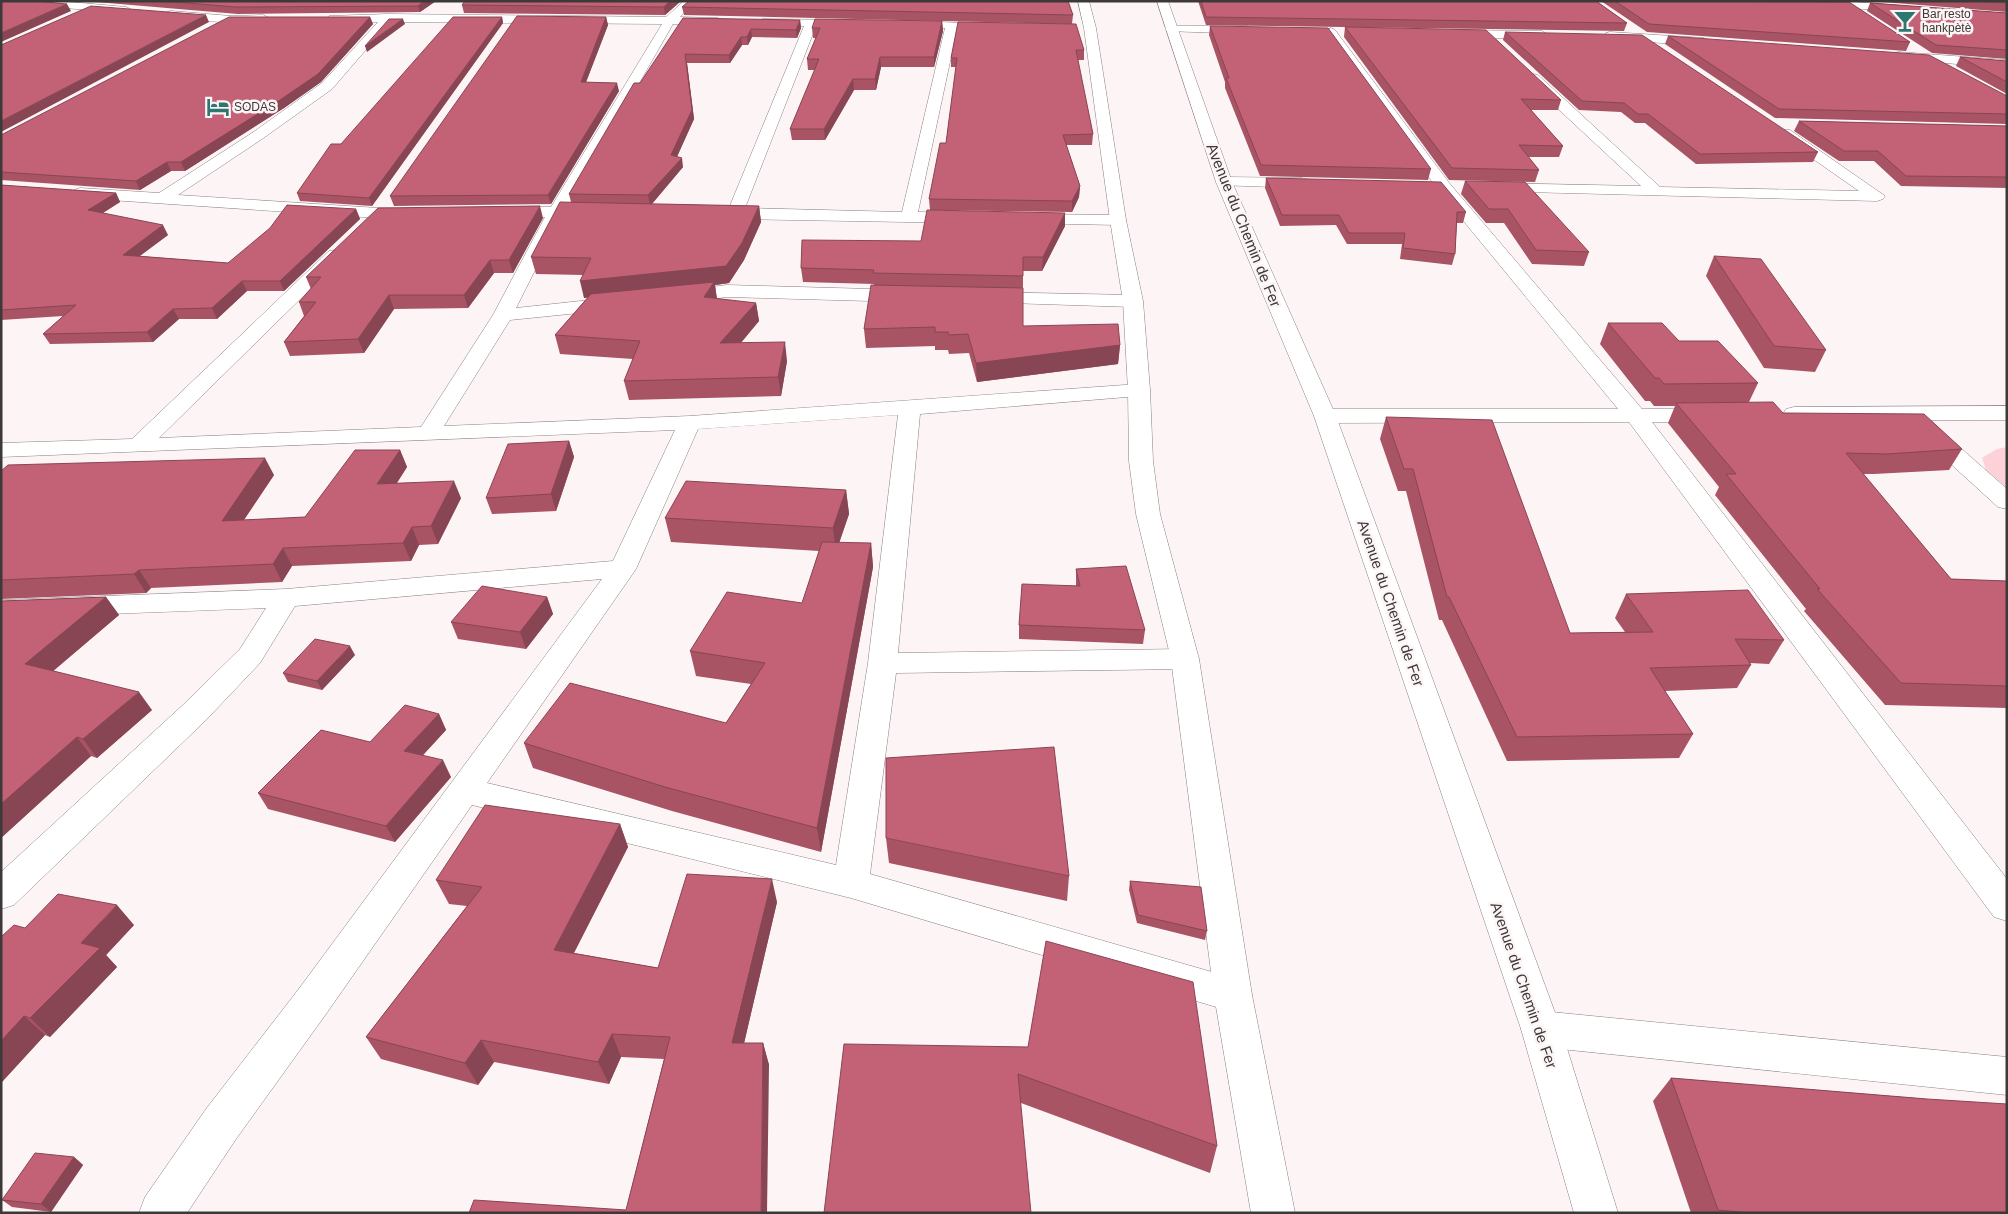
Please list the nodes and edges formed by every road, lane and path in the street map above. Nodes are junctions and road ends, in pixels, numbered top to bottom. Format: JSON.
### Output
{"nodes":[{"id":1,"x":15,"y":1,"type":"edge"},
{"id":2,"x":691,"y":1,"type":"edge"},
{"id":3,"x":1083,"y":1,"type":"edge"},
{"id":4,"x":1162,"y":1,"type":"edge"},
{"id":5,"x":1791,"y":1,"type":"edge"},
{"id":6,"x":1886,"y":1,"type":"edge"},
{"id":7,"x":251,"y":5,"type":"edge"},
{"id":8,"x":1849,"y":5,"type":"junction"},
{"id":9,"x":92,"y":8,"type":"junction"},
{"id":10,"x":142,"y":12,"type":"edge"},
{"id":11,"x":162,"y":13,"type":"edge"},
{"id":12,"x":74,"y":16,"type":"edge"},
{"id":13,"x":270,"y":18,"type":"edge"},
{"id":14,"x":319,"y":18,"type":"edge"},
{"id":15,"x":388,"y":18,"type":"junction"},
{"id":16,"x":516,"y":18,"type":"junction"},
{"id":17,"x":231,"y":19,"type":"junction"},
{"id":18,"x":670,"y":20,"type":"junction"},
{"id":19,"x":727,"y":21,"type":"edge"},
{"id":20,"x":1873,"y":21,"type":"edge"},
{"id":21,"x":755,"y":22,"type":"edge"},
{"id":22,"x":811,"y":22,"type":"junction"},
{"id":23,"x":1620,"y":22,"type":"edge"},
{"id":24,"x":858,"y":23,"type":"edge"},
{"id":25,"x":896,"y":24,"type":"edge"},
{"id":26,"x":952,"y":25,"type":"junction"},
{"id":27,"x":1011,"y":26,"type":"edge"},
{"id":28,"x":1171,"y":29,"type":"junction"},
{"id":29,"x":1256,"y":30,"type":"edge"},
{"id":30,"x":205,"y":32,"type":"edge"},
{"id":31,"x":1334,"y":32,"type":"edge"},
{"id":32,"x":504,"y":34,"type":"edge"},
{"id":33,"x":1438,"y":34,"type":"edge"},
{"id":34,"x":1487,"y":34,"type":"junction"},
{"id":35,"x":1555,"y":36,"type":"edge"},
{"id":36,"x":1594,"y":36,"type":"edge"},
{"id":37,"x":1643,"y":37,"type":"junction"},
{"id":38,"x":1712,"y":42,"type":"edge"},
{"id":39,"x":1904,"y":42,"type":"edge"},
{"id":40,"x":1501,"y":48,"type":"edge"},
{"id":41,"x":1667,"y":53,"type":"edge"},
{"id":42,"x":1889,"y":55,"type":"edge"},
{"id":43,"x":1928,"y":58,"type":"junction"},
{"id":44,"x":2007,"y":64,"type":"edge"},
{"id":45,"x":1523,"y":68,"type":"edge"},
{"id":46,"x":1952,"y":72,"type":"edge"},
{"id":47,"x":1800,"y":124,"type":"edge"},
{"id":48,"x":1224,"y":182,"type":"junction"},
{"id":49,"x":1320,"y":184,"type":"edge"},
{"id":50,"x":1451,"y":187,"type":"junction"},
{"id":51,"x":1655,"y":191,"type":"junction"},
{"id":52,"x":67,"y":192,"type":"edge"},
{"id":53,"x":389,"y":198,"type":"edge"},
{"id":54,"x":161,"y":199,"type":"junction"},
{"id":55,"x":428,"y":212,"type":"edge"},
{"id":56,"x":488,"y":212,"type":"edge"},
{"id":57,"x":558,"y":212,"type":"junction"},
{"id":58,"x":607,"y":212,"type":"edge"},
{"id":59,"x":378,"y":213,"type":"junction"},
{"id":60,"x":705,"y":213,"type":"edge"},
{"id":61,"x":734,"y":214,"type":"junction"},
{"id":62,"x":908,"y":217,"type":"junction"},
{"id":63,"x":978,"y":218,"type":"edge"},
{"id":64,"x":1008,"y":218,"type":"edge"},
{"id":65,"x":1118,"y":220,"type":"junction"},
{"id":66,"x":364,"y":227,"type":"edge"},
{"id":67,"x":350,"y":240,"type":"edge"},
{"id":68,"x":925,"y":296,"type":"edge"},
{"id":69,"x":964,"y":297,"type":"edge"},
{"id":70,"x":658,"y":299,"type":"edge"},
{"id":71,"x":639,"y":301,"type":"edge"},
{"id":72,"x":1133,"y":301,"type":"junction"},
{"id":73,"x":503,"y":315,"type":"junction"},
{"id":74,"x":1139,"y":390,"type":"junction"},
{"id":75,"x":910,"y":408,"type":"junction"},
{"id":76,"x":1907,"y":412,"type":"junction"},
{"id":77,"x":2007,"y":413,"type":"edge"},
{"id":78,"x":1772,"y":414,"type":"edge"},
{"id":79,"x":1733,"y":415,"type":"edge"},
{"id":80,"x":1325,"y":416,"type":"junction"},
{"id":81,"x":1636,"y":416,"type":"junction"},
{"id":82,"x":690,"y":423,"type":"junction"},
{"id":83,"x":428,"y":434,"type":"junction"},
{"id":84,"x":138,"y":446,"type":"junction"},
{"id":85,"x":1,"y":450,"type":"edge"},
{"id":86,"x":2007,"y":502,"type":"edge"},
{"id":87,"x":623,"y":569,"type":"junction"},
{"id":88,"x":286,"y":598,"type":"junction"},
{"id":89,"x":1,"y":609,"type":"edge"},
{"id":90,"x":1185,"y":659,"type":"junction"},
{"id":91,"x":883,"y":663,"type":"junction"},
{"id":92,"x":463,"y":790,"type":"junction"},
{"id":93,"x":851,"y":883,"type":"junction"},
{"id":94,"x":1,"y":894,"type":"edge"},
{"id":95,"x":2007,"y":906,"type":"edge"},
{"id":96,"x":1233,"y":994,"type":"junction"},
{"id":97,"x":1542,"y":1029,"type":"junction"},
{"id":98,"x":2007,"y":1076,"type":"edge"},
{"id":99,"x":161,"y":1213,"type":"edge"},
{"id":100,"x":1274,"y":1213,"type":"edge"},
{"id":101,"x":1596,"y":1213,"type":"edge"}],
"edges":[{"from":1,"to":9,"type":"street"},
{"from":2,"to":18,"type":"street"},
{"from":3,"to":65,"type":"street"},
{"from":4,"to":28,"type":"street","name":"Avenue du Chemin de Fer"},
{"from":5,"to":8,"type":"street"},
{"from":6,"to":8,"type":"street"},
{"from":7,"to":17,"type":"street"},
{"from":8,"to":20,"type":"street"},
{"from":9,"to":10,"type":"street"},
{"from":9,"to":12,"type":"street"},
{"from":11,"to":17,"type":"street"},
{"from":13,"to":17,"type":"street"},
{"from":14,"to":15,"type":"street"},
{"from":15,"to":16,"type":"street"},
{"from":15,"to":54,"type":"street"},
{"from":16,"to":18,"type":"street"},
{"from":16,"to":32,"type":"street"},
{"from":17,"to":30,"type":"street"},
{"from":18,"to":19,"type":"street"},
{"from":18,"to":57,"type":"street"},
{"from":21,"to":22,"type":"street"},
{"from":22,"to":24,"type":"street"},
{"from":22,"to":61,"type":"street"},
{"from":23,"to":37,"type":"street"},
{"from":25,"to":26,"type":"street"},
{"from":26,"to":27,"type":"street"},
{"from":26,"to":62,"type":"street"},
{"from":28,"to":29,"type":"street"},
{"from":28,"to":48,"type":"street","name":"Avenue du Chemin de Fer"},
{"from":31,"to":50,"type":"street"},
{"from":33,"to":34,"type":"street"},
{"from":34,"to":35,"type":"street"},
{"from":34,"to":40,"type":"street"},
{"from":36,"to":37,"type":"street"},
{"from":37,"to":38,"type":"street"},
{"from":37,"to":41,"type":"street"},
{"from":39,"to":43,"type":"street"},
{"from":42,"to":43,"type":"street"},
{"from":43,"to":44,"type":"street"},
{"from":43,"to":46,"type":"street"},
{"from":45,"to":51,"type":"street"},
{"from":47,"to":51,"type":"street"},
{"from":48,"to":49,"type":"street"},
{"from":48,"to":80,"type":"street","name":"Avenue du Chemin de Fer"},
{"from":50,"to":51,"type":"street"},
{"from":50,"to":81,"type":"street"},
{"from":52,"to":54,"type":"street"},
{"from":53,"to":59,"type":"street"},
{"from":54,"to":59,"type":"street"},
{"from":55,"to":59,"type":"street"},
{"from":56,"to":57,"type":"street"},
{"from":57,"to":58,"type":"street"},
{"from":57,"to":73,"type":"street"},
{"from":59,"to":66,"type":"street"},
{"from":60,"to":61,"type":"street"},
{"from":61,"to":62,"type":"street"},
{"from":62,"to":63,"type":"street"},
{"from":64,"to":65,"type":"street"},
{"from":65,"to":72,"type":"street"},
{"from":67,"to":84,"type":"street"},
{"from":68,"to":70,"type":"street"},
{"from":69,"to":72,"type":"street"},
{"from":71,"to":73,"type":"street"},
{"from":72,"to":74,"type":"street"},
{"from":73,"to":83,"type":"street"},
{"from":74,"to":75,"type":"street"},
{"from":74,"to":90,"type":"street"},
{"from":75,"to":82,"type":"street"},
{"from":75,"to":91,"type":"street"},
{"from":76,"to":77,"type":"street"},
{"from":76,"to":78,"type":"street"},
{"from":76,"to":86,"type":"street"},
{"from":79,"to":81,"type":"street"},
{"from":80,"to":81,"type":"street"},
{"from":80,"to":97,"type":"street","name":"Avenue du Chemin de Fer"},
{"from":81,"to":95,"type":"street"},
{"from":82,"to":83,"type":"street"},
{"from":82,"to":87,"type":"street"},
{"from":83,"to":84,"type":"street"},
{"from":84,"to":85,"type":"street"},
{"from":87,"to":88,"type":"street"},
{"from":87,"to":92,"type":"street"},
{"from":88,"to":89,"type":"street"},
{"from":88,"to":94,"type":"street"},
{"from":90,"to":91,"type":"street"},
{"from":90,"to":96,"type":"street"},
{"from":91,"to":93,"type":"street"},
{"from":92,"to":93,"type":"street"},
{"from":92,"to":99,"type":"street"},
{"from":93,"to":96,"type":"street"},
{"from":96,"to":100,"type":"street"},
{"from":97,"to":98,"type":"street"},
{"from":97,"to":101,"type":"street","name":"Avenue du Chemin de Fer"}]}
